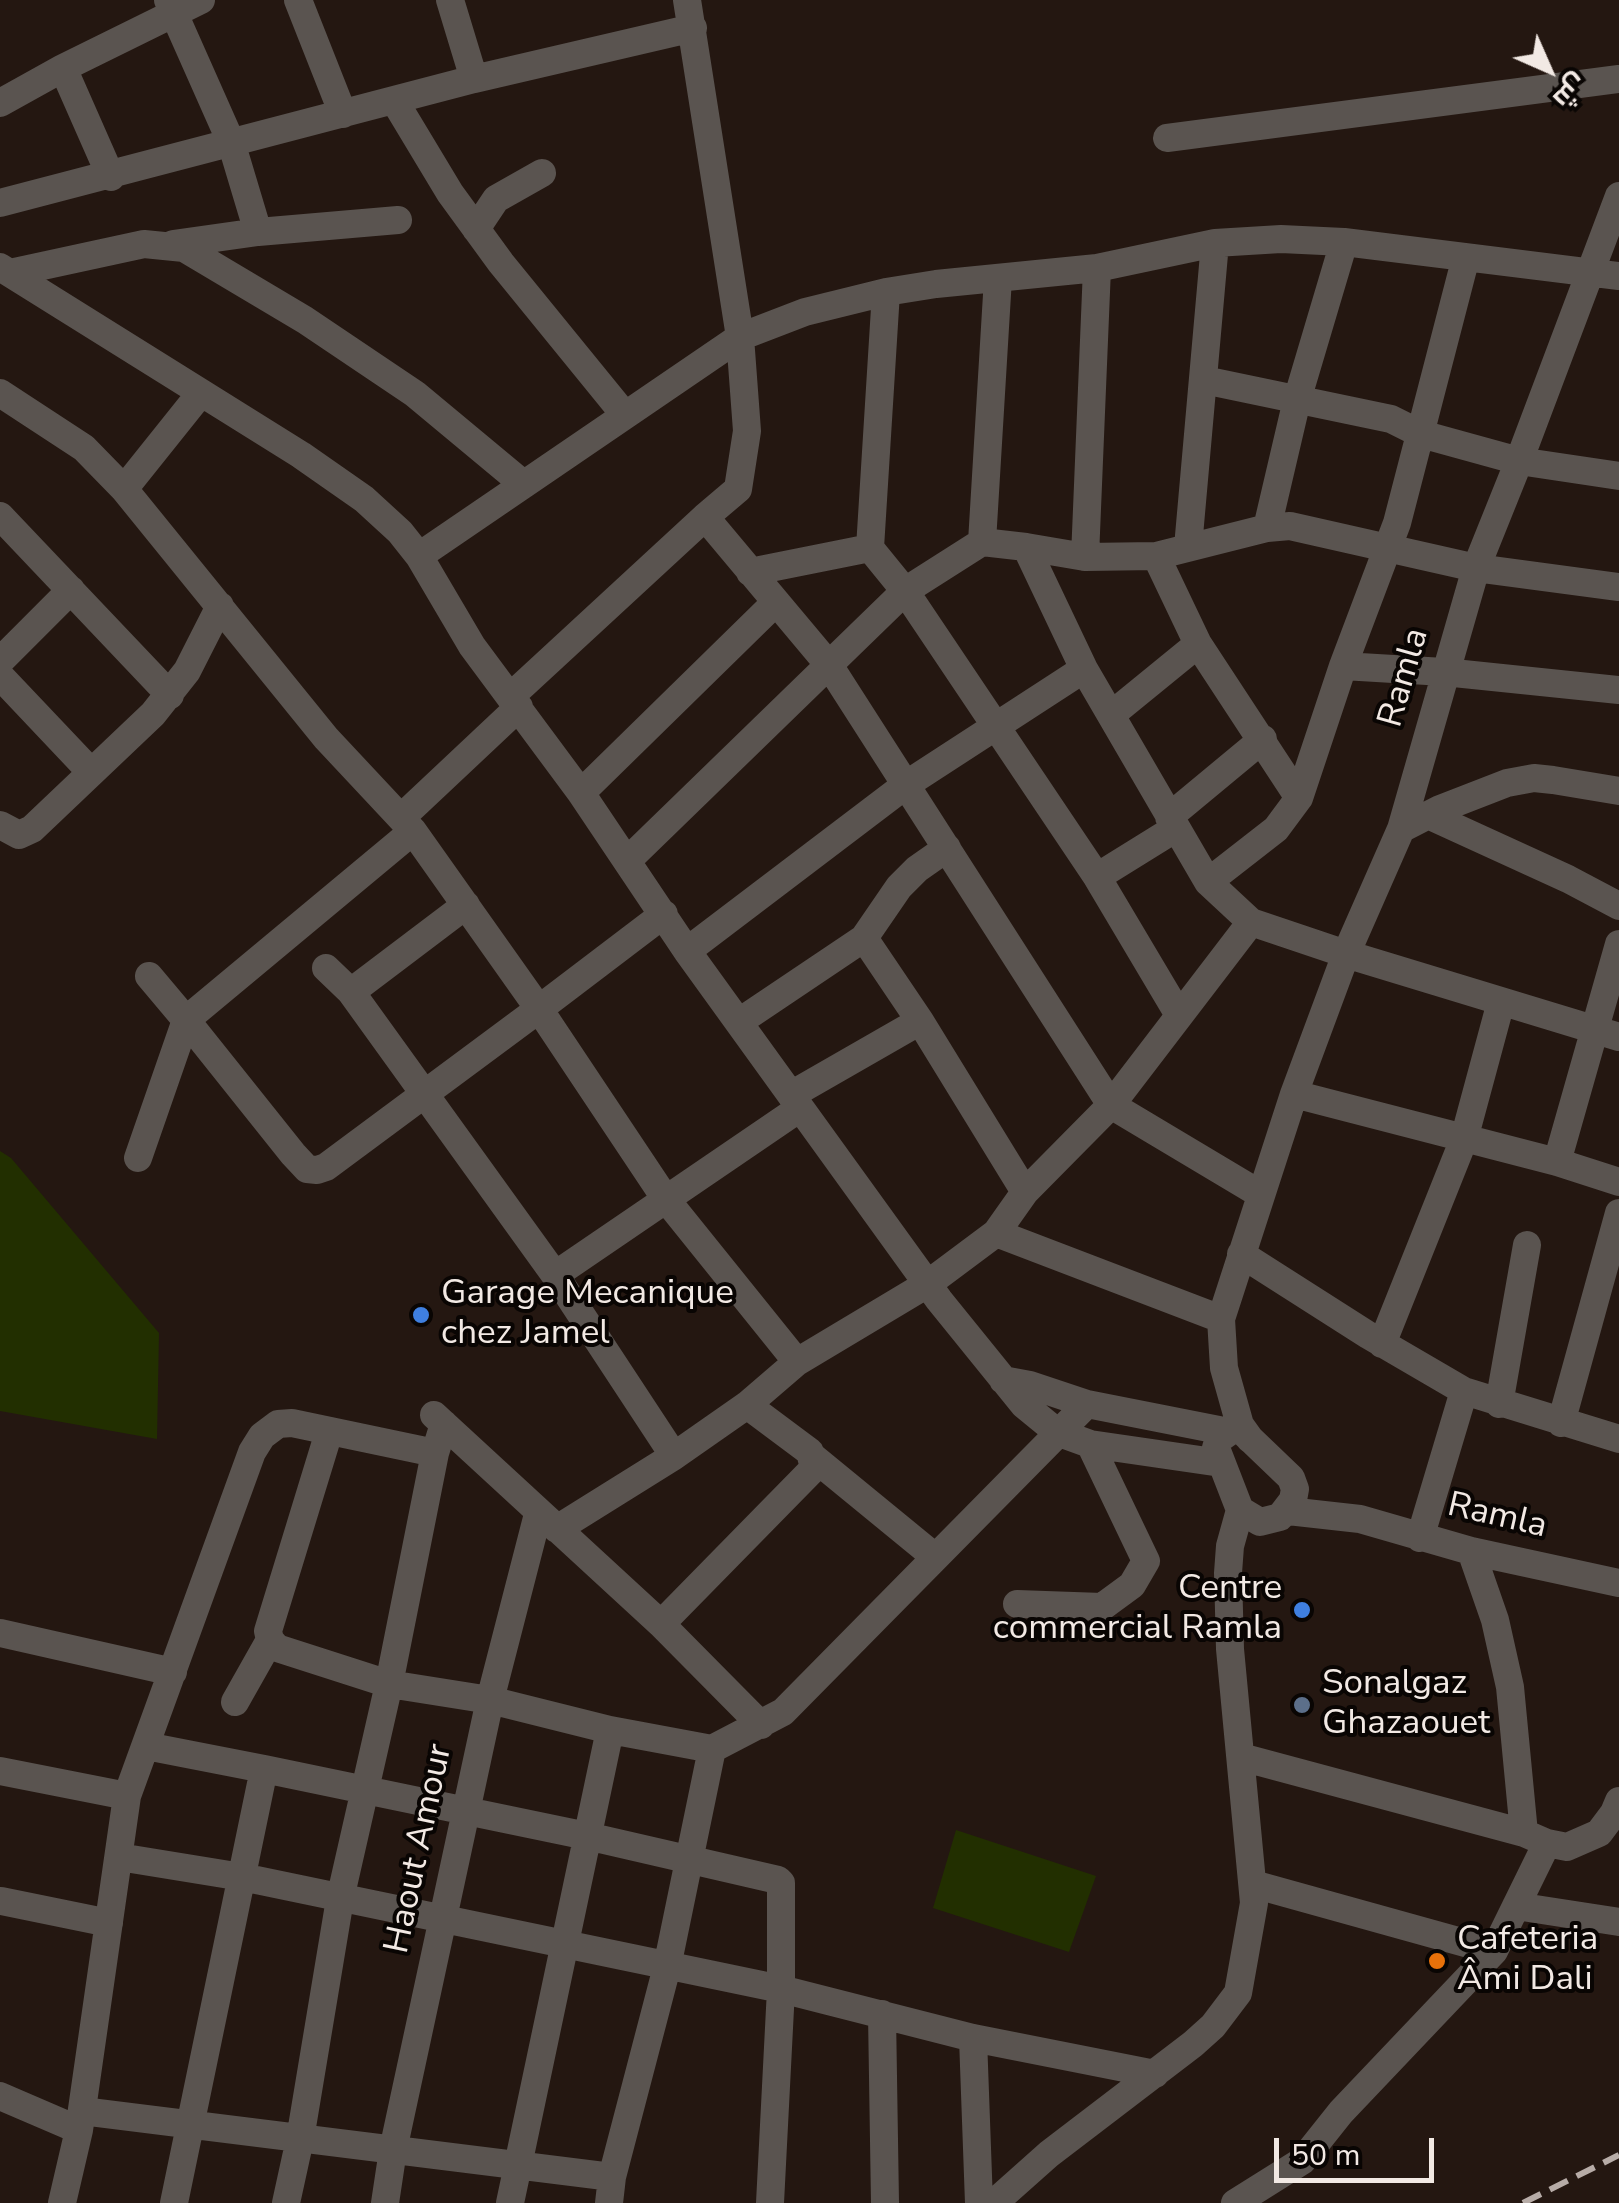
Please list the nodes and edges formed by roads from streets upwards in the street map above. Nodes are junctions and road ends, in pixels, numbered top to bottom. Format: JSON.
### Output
{"nodes":[{"id":1,"x":201,"y":0,"type":"edge"},
{"id":2,"x":298,"y":0,"type":"edge"},
{"id":3,"x":450,"y":0,"type":"edge"},
{"id":4,"x":687,"y":0,"type":"edge"},
{"id":5,"x":171,"y":7,"type":"edge"},
{"id":6,"x":693,"y":28,"type":"junction"},
{"id":7,"x":63,"y":68,"type":"junction"},
{"id":8,"x":474,"y":79,"type":"junction"},
{"id":9,"x":1619,"y":80,"type":"edge"},
{"id":10,"x":394,"y":100,"type":"junction"},
{"id":11,"x":0,"y":103,"type":"edge"},
{"id":12,"x":343,"y":114,"type":"junction"},
{"id":13,"x":1167,"y":138,"type":"dead end"},
{"id":14,"x":231,"y":142,"type":"junction"},
{"id":15,"x":542,"y":173,"type":"dead end"},
{"id":16,"x":111,"y":176,"type":"junction"},
{"id":17,"x":1619,"y":196,"type":"edge"},
{"id":18,"x":0,"y":203,"type":"edge"},
{"id":19,"x":398,"y":220,"type":"dead end"},
{"id":20,"x":476,"y":229,"type":"junction"},
{"id":21,"x":258,"y":232,"type":"junction"},
{"id":22,"x":1344,"y":242,"type":"junction"},
{"id":23,"x":1215,"y":243,"type":"junction"},
{"id":24,"x":171,"y":244,"type":"junction"},
{"id":25,"x":1466,"y":257,"type":"junction"},
{"id":26,"x":1098,"y":268,"type":"junction"},
{"id":27,"x":5,"y":270,"type":"edge"},
{"id":28,"x":1589,"y":270,"type":"junction"},
{"id":29,"x":1619,"y":276,"type":"edge"},
{"id":30,"x":998,"y":278,"type":"junction"},
{"id":31,"x":886,"y":292,"type":"junction"},
{"id":32,"x":740,"y":337,"type":"junction"},
{"id":33,"x":1204,"y":380,"type":"junction"},
{"id":34,"x":0,"y":393,"type":"edge"},
{"id":35,"x":200,"y":394,"type":"junction"},
{"id":36,"x":1297,"y":400,"type":"junction"},
{"id":37,"x":624,"y":414,"type":"junction"},
{"id":38,"x":1422,"y":434,"type":"junction"},
{"id":39,"x":1519,"y":462,"type":"junction"},
{"id":40,"x":1619,"y":476,"type":"edge"},
{"id":41,"x":522,"y":483,"type":"junction"},
{"id":42,"x":124,"y":489,"type":"junction"},
{"id":43,"x":0,"y":516,"type":"edge"},
{"id":44,"x":705,"y":517,"type":"junction"},
{"id":45,"x":1267,"y":528,"type":"junction"},
{"id":46,"x":982,"y":542,"type":"junction"},
{"id":47,"x":1026,"y":547,"type":"junction"},
{"id":48,"x":1188,"y":547,"type":"junction"},
{"id":49,"x":870,"y":548,"type":"junction"},
{"id":50,"x":1387,"y":550,"type":"junction"},
{"id":51,"x":418,"y":556,"type":"junction"},
{"id":52,"x":1085,"y":556,"type":"junction"},
{"id":53,"x":1156,"y":556,"type":"junction"},
{"id":54,"x":1476,"y":568,"type":"junction"},
{"id":55,"x":750,"y":572,"type":"junction"},
{"id":56,"x":1619,"y":587,"type":"edge"},
{"id":57,"x":71,"y":590,"type":"junction"},
{"id":58,"x":906,"y":591,"type":"junction"},
{"id":59,"x":776,"y":602,"type":"junction"},
{"id":60,"x":220,"y":606,"type":"junction"},
{"id":61,"x":1198,"y":644,"type":"junction"},
{"id":62,"x":0,"y":661,"type":"edge"},
{"id":63,"x":829,"y":666,"type":"junction"},
{"id":64,"x":1343,"y":666,"type":"junction"},
{"id":65,"x":1084,"y":670,"type":"junction"},
{"id":66,"x":1444,"y":672,"type":"junction"},
{"id":67,"x":0,"y":676,"type":"edge"},
{"id":68,"x":1619,"y":690,"type":"edge"},
{"id":69,"x":170,"y":695,"type":"junction"},
{"id":70,"x":514,"y":702,"type":"junction"},
{"id":71,"x":1110,"y":715,"type":"junction"},
{"id":72,"x":995,"y":725,"type":"junction"},
{"id":73,"x":1263,"y":739,"type":"junction"},
{"id":74,"x":92,"y":772,"type":"junction"},
{"id":75,"x":907,"y":784,"type":"junction"},
{"id":76,"x":1619,"y":791,"type":"edge"},
{"id":77,"x":581,"y":794,"type":"junction"},
{"id":78,"x":1299,"y":798,"type":"junction"},
{"id":79,"x":1428,"y":814,"type":"junction"},
{"id":80,"x":1172,"y":823,"type":"junction"},
{"id":81,"x":0,"y":824,"type":"edge"},
{"id":82,"x":408,"y":824,"type":"junction"},
{"id":83,"x":1401,"y":829,"type":"junction"},
{"id":84,"x":948,"y":848,"type":"junction"},
{"id":85,"x":627,"y":861,"type":"junction"},
{"id":86,"x":1097,"y":877,"type":"junction"},
{"id":87,"x":1208,"y":882,"type":"junction"},
{"id":88,"x":466,"y":906,"type":"junction"},
{"id":89,"x":1619,"y":906,"type":"edge"},
{"id":90,"x":664,"y":914,"type":"junction"},
{"id":91,"x":1251,"y":922,"type":"junction"},
{"id":92,"x":864,"y":938,"type":"junction"},
{"id":93,"x":1619,"y":944,"type":"edge"},
{"id":94,"x":687,"y":951,"type":"junction"},
{"id":95,"x":1346,"y":954,"type":"junction"},
{"id":96,"x":326,"y":968,"type":"dead end"},
{"id":97,"x":148,"y":976,"type":"dead end"},
{"id":98,"x":351,"y":992,"type":"junction"},
{"id":99,"x":1501,"y":1002,"type":"junction"},
{"id":100,"x":539,"y":1009,"type":"junction"},
{"id":101,"x":1180,"y":1015,"type":"junction"},
{"id":102,"x":186,"y":1020,"type":"junction"},
{"id":103,"x":920,"y":1021,"type":"junction"},
{"id":104,"x":738,"y":1022,"type":"junction"},
{"id":105,"x":1607,"y":1034,"type":"edge"},
{"id":106,"x":424,"y":1093,"type":"junction"},
{"id":107,"x":1294,"y":1094,"type":"junction"},
{"id":108,"x":796,"y":1102,"type":"junction"},
{"id":109,"x":1111,"y":1105,"type":"junction"},
{"id":110,"x":1464,"y":1139,"type":"junction"},
{"id":111,"x":138,"y":1158,"type":"dead end"},
{"id":112,"x":1558,"y":1162,"type":"junction"},
{"id":113,"x":1619,"y":1182,"type":"edge"},
{"id":114,"x":1025,"y":1192,"type":"junction"},
{"id":115,"x":1260,"y":1194,"type":"junction"},
{"id":116,"x":665,"y":1198,"type":"junction"},
{"id":117,"x":1619,"y":1213,"type":"edge"},
{"id":118,"x":996,"y":1233,"type":"junction"},
{"id":119,"x":1527,"y":1245,"type":"dead end"},
{"id":120,"x":1241,"y":1254,"type":"junction"},
{"id":121,"x":554,"y":1276,"type":"junction"},
{"id":122,"x":928,"y":1283,"type":"junction"},
{"id":123,"x":1221,"y":1318,"type":"junction"},
{"id":124,"x":1382,"y":1344,"type":"junction"},
{"id":125,"x":797,"y":1362,"type":"junction"},
{"id":126,"x":1004,"y":1380,"type":"junction"},
{"id":127,"x":1464,"y":1391,"type":"junction"},
{"id":128,"x":747,"y":1404,"type":"junction"},
{"id":129,"x":1087,"y":1404,"type":"junction"},
{"id":130,"x":1499,"y":1404,"type":"junction"},
{"id":131,"x":1561,"y":1424,"type":"junction"},
{"id":132,"x":1239,"y":1431,"type":"junction"},
{"id":133,"x":329,"y":1432,"type":"junction"},
{"id":134,"x":1057,"y":1432,"type":"junction"},
{"id":135,"x":1619,"y":1439,"type":"edge"},
{"id":136,"x":1090,"y":1444,"type":"junction"},
{"id":137,"x":435,"y":1453,"type":"junction"},
{"id":138,"x":674,"y":1456,"type":"junction"},
{"id":139,"x":813,"y":1457,"type":"junction"},
{"id":140,"x":1221,"y":1463,"type":"junction"},
{"id":141,"x":1291,"y":1478,"type":"junction"},
{"id":142,"x":1240,"y":1510,"type":"junction"},
{"id":143,"x":1288,"y":1511,"type":"junction"},
{"id":144,"x":1360,"y":1518,"type":"junction"},
{"id":145,"x":548,"y":1521,"type":"junction"},
{"id":146,"x":1420,"y":1538,"type":"junction"},
{"id":147,"x":1471,"y":1552,"type":"junction"},
{"id":148,"x":935,"y":1556,"type":"junction"},
{"id":149,"x":1619,"y":1583,"type":"edge"},
{"id":150,"x":1017,"y":1604,"type":"dead end"},
{"id":151,"x":661,"y":1624,"type":"junction"},
{"id":152,"x":0,"y":1632,"type":"edge"},
{"id":153,"x":270,"y":1640,"type":"junction"},
{"id":154,"x":173,"y":1672,"type":"junction"},
{"id":155,"x":389,"y":1684,"type":"junction"},
{"id":156,"x":490,"y":1700,"type":"junction"},
{"id":157,"x":235,"y":1702,"type":"dead end"},
{"id":158,"x":761,"y":1725,"type":"junction"},
{"id":159,"x":610,"y":1730,"type":"junction"},
{"id":160,"x":146,"y":1746,"type":"junction"},
{"id":161,"x":712,"y":1749,"type":"junction"},
{"id":162,"x":1241,"y":1757,"type":"junction"},
{"id":163,"x":264,"y":1769,"type":"junction"},
{"id":164,"x":0,"y":1771,"type":"edge"},
{"id":165,"x":364,"y":1790,"type":"junction"},
{"id":166,"x":127,"y":1796,"type":"junction"},
{"id":167,"x":1619,"y":1800,"type":"edge"},
{"id":168,"x":466,"y":1812,"type":"junction"},
{"id":169,"x":588,"y":1836,"type":"junction"},
{"id":170,"x":1536,"y":1838,"type":"junction"},
{"id":171,"x":119,"y":1857,"type":"junction"},
{"id":172,"x":687,"y":1859,"type":"junction"},
{"id":173,"x":242,"y":1878,"type":"junction"},
{"id":174,"x":1253,"y":1884,"type":"junction"},
{"id":175,"x":340,"y":1898,"type":"junction"},
{"id":176,"x":1,"y":1900,"type":"edge"},
{"id":177,"x":1516,"y":1906,"type":"junction"},
{"id":178,"x":443,"y":1920,"type":"junction"},
{"id":179,"x":1619,"y":1922,"type":"edge"},
{"id":180,"x":109,"y":1923,"type":"junction"},
{"id":181,"x":564,"y":1944,"type":"junction"},
{"id":182,"x":1494,"y":1951,"type":"junction"},
{"id":183,"x":667,"y":1968,"type":"junction"},
{"id":184,"x":781,"y":1989,"type":"junction"},
{"id":185,"x":882,"y":2014,"type":"junction"},
{"id":186,"x":973,"y":2038,"type":"junction"},
{"id":187,"x":1155,"y":2074,"type":"junction"},
{"id":188,"x":0,"y":2096,"type":"edge"},
{"id":189,"x":81,"y":2120,"type":"junction"},
{"id":190,"x":190,"y":2124,"type":"junction"},
{"id":191,"x":300,"y":2139,"type":"junction"},
{"id":192,"x":393,"y":2150,"type":"junction"},
{"id":193,"x":518,"y":2166,"type":"junction"},
{"id":194,"x":611,"y":2190,"type":"edge"},
{"id":195,"x":62,"y":2203,"type":"edge"},
{"id":196,"x":174,"y":2203,"type":"edge"},
{"id":197,"x":286,"y":2203,"type":"edge"},
{"id":198,"x":385,"y":2203,"type":"edge"},
{"id":199,"x":510,"y":2203,"type":"edge"},
{"id":200,"x":770,"y":2203,"type":"edge"},
{"id":201,"x":885,"y":2203,"type":"edge"},
{"id":202,"x":979,"y":2203,"type":"edge"},
{"id":203,"x":994,"y":2203,"type":"edge"},
{"id":204,"x":1235,"y":2203,"type":"edge"}],
"edges":[{"from":1,"to":5,"type":"street"},
{"from":2,"to":12,"type":"street"},
{"from":3,"to":8,"type":"street"},
{"from":4,"to":6,"type":"street"},
{"from":5,"to":7,"type":"street"},
{"from":5,"to":14,"type":"street"},
{"from":6,"to":8,"type":"street"},
{"from":6,"to":32,"type":"street"},
{"from":7,"to":11,"type":"street"},
{"from":7,"to":16,"type":"street"},
{"from":8,"to":10,"type":"street"},
{"from":9,"to":13,"type":"street"},
{"from":10,"to":12,"type":"street"},
{"from":10,"to":20,"type":"street"},
{"from":12,"to":14,"type":"street"},
{"from":14,"to":16,"type":"street"},
{"from":14,"to":21,"type":"street"},
{"from":15,"to":20,"type":"street"},
{"from":16,"to":18,"type":"street"},
{"from":17,"to":28,"type":"street","name":"Ramla"},
{"from":19,"to":21,"type":"street"},
{"from":20,"to":37,"type":"street"},
{"from":21,"to":24,"type":"street"},
{"from":22,"to":23,"type":"street"},
{"from":22,"to":25,"type":"street"},
{"from":22,"to":36,"type":"street"},
{"from":23,"to":26,"type":"street"},
{"from":23,"to":33,"type":"street"},
{"from":24,"to":27,"type":"street"},
{"from":24,"to":41,"type":"street"},
{"from":25,"to":28,"type":"street"},
{"from":25,"to":38,"type":"street"},
{"from":26,"to":30,"type":"street"},
{"from":26,"to":52,"type":"street"},
{"from":27,"to":35,"type":"street"},
{"from":28,"to":29,"type":"street"},
{"from":28,"to":39,"type":"street","name":"Ramla"},
{"from":30,"to":31,"type":"street"},
{"from":30,"to":46,"type":"street"},
{"from":31,"to":32,"type":"street"},
{"from":31,"to":49,"type":"street"},
{"from":32,"to":37,"type":"street"},
{"from":32,"to":44,"type":"street"},
{"from":33,"to":36,"type":"street"},
{"from":33,"to":48,"type":"street"},
{"from":34,"to":42,"type":"street"},
{"from":35,"to":42,"type":"street"},
{"from":35,"to":51,"type":"street"},
{"from":36,"to":38,"type":"street"},
{"from":36,"to":45,"type":"street"},
{"from":37,"to":41,"type":"street"},
{"from":38,"to":39,"type":"street"},
{"from":38,"to":50,"type":"street"},
{"from":39,"to":40,"type":"street"},
{"from":39,"to":54,"type":"street","name":"Ramla"},
{"from":41,"to":51,"type":"street"},
{"from":42,"to":60,"type":"street"},
{"from":43,"to":57,"type":"street"},
{"from":44,"to":55,"type":"street"},
{"from":44,"to":70,"type":"street"},
{"from":45,"to":48,"type":"street"},
{"from":45,"to":50,"type":"street"},
{"from":46,"to":47,"type":"street"},
{"from":46,"to":58,"type":"street"},
{"from":47,"to":52,"type":"street"},
{"from":47,"to":65,"type":"street"},
{"from":48,"to":53,"type":"street"},
{"from":49,"to":55,"type":"street"},
{"from":49,"to":58,"type":"street"},
{"from":50,"to":54,"type":"street"},
{"from":50,"to":64,"type":"street"},
{"from":51,"to":70,"type":"street"},
{"from":52,"to":53,"type":"street"},
{"from":53,"to":61,"type":"street"},
{"from":54,"to":56,"type":"street"},
{"from":54,"to":66,"type":"street","name":"Ramla"},
{"from":55,"to":59,"type":"street"},
{"from":57,"to":62,"type":"street"},
{"from":57,"to":69,"type":"street"},
{"from":58,"to":63,"type":"street"},
{"from":58,"to":72,"type":"street"},
{"from":59,"to":63,"type":"street"},
{"from":59,"to":77,"type":"street"},
{"from":60,"to":69,"type":"street"},
{"from":60,"to":82,"type":"street"},
{"from":61,"to":71,"type":"street"},
{"from":61,"to":73,"type":"street"},
{"from":63,"to":75,"type":"street"},
{"from":63,"to":85,"type":"street"},
{"from":64,"to":66,"type":"street"},
{"from":64,"to":78,"type":"street"},
{"from":65,"to":71,"type":"street"},
{"from":65,"to":72,"type":"street"},
{"from":66,"to":68,"type":"street"},
{"from":66,"to":83,"type":"street","name":"Ramla"},
{"from":67,"to":74,"type":"street"},
{"from":69,"to":74,"type":"street"},
{"from":70,"to":77,"type":"street"},
{"from":70,"to":82,"type":"street"},
{"from":71,"to":80,"type":"street"},
{"from":72,"to":75,"type":"street"},
{"from":72,"to":86,"type":"street"},
{"from":73,"to":78,"type":"street"},
{"from":73,"to":80,"type":"street"},
{"from":74,"to":81,"type":"street"},
{"from":75,"to":84,"type":"street"},
{"from":75,"to":94,"type":"street"},
{"from":76,"to":79,"type":"street"},
{"from":77,"to":85,"type":"street"},
{"from":78,"to":87,"type":"street"},
{"from":79,"to":83,"type":"street"},
{"from":79,"to":89,"type":"street"},
{"from":80,"to":86,"type":"street"},
{"from":80,"to":87,"type":"street"},
{"from":82,"to":88,"type":"street"},
{"from":82,"to":102,"type":"street"},
{"from":83,"to":95,"type":"street","name":"Ramla"},
{"from":84,"to":92,"type":"street"},
{"from":84,"to":109,"type":"street"},
{"from":85,"to":90,"type":"street"},
{"from":86,"to":101,"type":"street"},
{"from":87,"to":91,"type":"street"},
{"from":88,"to":98,"type":"street"},
{"from":88,"to":100,"type":"street"},
{"from":90,"to":94,"type":"street"},
{"from":90,"to":100,"type":"street"},
{"from":91,"to":95,"type":"street"},
{"from":91,"to":101,"type":"street"},
{"from":92,"to":103,"type":"street"},
{"from":92,"to":104,"type":"street"},
{"from":93,"to":105,"type":"street"},
{"from":94,"to":104,"type":"street"},
{"from":95,"to":99,"type":"street"},
{"from":95,"to":107,"type":"street","name":"Ramla"},
{"from":96,"to":98,"type":"street"},
{"from":97,"to":102,"type":"street"},
{"from":98,"to":106,"type":"street"},
{"from":99,"to":105,"type":"street"},
{"from":99,"to":110,"type":"street"},
{"from":100,"to":106,"type":"street"},
{"from":100,"to":116,"type":"street"},
{"from":101,"to":109,"type":"street"},
{"from":102,"to":106,"type":"street"},
{"from":102,"to":111,"type":"street"},
{"from":103,"to":108,"type":"street"},
{"from":103,"to":114,"type":"street"},
{"from":104,"to":108,"type":"street"},
{"from":105,"to":112,"type":"street"},
{"from":106,"to":121,"type":"street"},
{"from":107,"to":110,"type":"street"},
{"from":107,"to":115,"type":"street","name":"Ramla"},
{"from":108,"to":116,"type":"street"},
{"from":108,"to":122,"type":"street"},
{"from":109,"to":114,"type":"street"},
{"from":109,"to":115,"type":"street"},
{"from":110,"to":112,"type":"street"},
{"from":110,"to":124,"type":"street"},
{"from":112,"to":113,"type":"street"},
{"from":114,"to":118,"type":"street"},
{"from":115,"to":120,"type":"street","name":"Ramla"},
{"from":116,"to":121,"type":"street"},
{"from":116,"to":125,"type":"street"},
{"from":117,"to":131,"type":"street"},
{"from":118,"to":122,"type":"street"},
{"from":118,"to":123,"type":"street"},
{"from":119,"to":130,"type":"street"},
{"from":120,"to":123,"type":"street","name":"Ramla"},
{"from":120,"to":124,"type":"street"},
{"from":121,"to":138,"type":"street"},
{"from":122,"to":125,"type":"street"},
{"from":122,"to":126,"type":"street"},
{"from":123,"to":132,"type":"street"},
{"from":124,"to":127,"type":"street"},
{"from":125,"to":128,"type":"street"},
{"from":126,"to":129,"type":"street"},
{"from":126,"to":134,"type":"street"},
{"from":127,"to":130,"type":"street"},
{"from":127,"to":146,"type":"street"},
{"from":128,"to":138,"type":"street"},
{"from":128,"to":139,"type":"street"},
{"from":129,"to":132,"type":"street"},
{"from":129,"to":134,"type":"street"},
{"from":130,"to":131,"type":"street"},
{"from":131,"to":135,"type":"street"},
{"from":132,"to":140,"type":"street"},
{"from":132,"to":141,"type":"street"},
{"from":133,"to":137,"type":"street"},
{"from":133,"to":153,"type":"street"},
{"from":133,"to":154,"type":"street"},
{"from":134,"to":136,"type":"street"},
{"from":134,"to":148,"type":"street"},
{"from":136,"to":140,"type":"street"},
{"from":136,"to":150,"type":"street"},
{"from":137,"to":145,"type":"street"},
{"from":137,"to":155,"type":"street"},
{"from":138,"to":145,"type":"street"},
{"from":139,"to":148,"type":"street"},
{"from":139,"to":151,"type":"street"},
{"from":140,"to":142,"type":"street"},
{"from":141,"to":143,"type":"street"},
{"from":141,"to":144,"type":"street"},
{"from":142,"to":143,"type":"street"},
{"from":142,"to":162,"type":"street"},
{"from":143,"to":144,"type":"street"},
{"from":144,"to":146,"type":"street","name":"Ramla"},
{"from":145,"to":151,"type":"street"},
{"from":145,"to":156,"type":"street","name":"Haout Amour"},
{"from":146,"to":147,"type":"street","name":"Ramla"},
{"from":147,"to":149,"type":"street","name":"Ramla"},
{"from":147,"to":170,"type":"street"},
{"from":148,"to":158,"type":"street"},
{"from":151,"to":158,"type":"street"},
{"from":152,"to":154,"type":"street"},
{"from":153,"to":155,"type":"street"},
{"from":153,"to":157,"type":"street"},
{"from":154,"to":160,"type":"street"},
{"from":155,"to":156,"type":"street"},
{"from":155,"to":165,"type":"street"},
{"from":156,"to":159,"type":"street"},
{"from":156,"to":168,"type":"street","name":"Haout Amour"},
{"from":158,"to":161,"type":"street"},
{"from":159,"to":161,"type":"street"},
{"from":159,"to":169,"type":"street"},
{"from":160,"to":163,"type":"street"},
{"from":160,"to":166,"type":"street"},
{"from":161,"to":172,"type":"street"},
{"from":162,"to":170,"type":"street"},
{"from":162,"to":174,"type":"street"},
{"from":163,"to":165,"type":"street"},
{"from":163,"to":173,"type":"street"},
{"from":164,"to":166,"type":"street"},
{"from":165,"to":168,"type":"street"},
{"from":165,"to":175,"type":"street"},
{"from":166,"to":171,"type":"street"},
{"from":167,"to":170,"type":"street"},
{"from":168,"to":169,"type":"street"},
{"from":168,"to":178,"type":"street","name":"Haout Amour"},
{"from":169,"to":172,"type":"street"},
{"from":169,"to":181,"type":"street"},
{"from":170,"to":177,"type":"street"},
{"from":171,"to":173,"type":"street"},
{"from":171,"to":180,"type":"street"},
{"from":172,"to":183,"type":"street"},
{"from":172,"to":184,"type":"street"},
{"from":173,"to":175,"type":"street"},
{"from":173,"to":190,"type":"street"},
{"from":174,"to":182,"type":"street"},
{"from":174,"to":187,"type":"street"},
{"from":175,"to":178,"type":"street"},
{"from":175,"to":191,"type":"street"},
{"from":176,"to":180,"type":"street"},
{"from":177,"to":179,"type":"street"},
{"from":177,"to":182,"type":"street"},
{"from":178,"to":181,"type":"street"},
{"from":178,"to":192,"type":"street","name":"Haout Amour"},
{"from":180,"to":189,"type":"street"},
{"from":181,"to":183,"type":"street"},
{"from":181,"to":193,"type":"street"},
{"from":182,"to":204,"type":"street"},
{"from":183,"to":184,"type":"street"},
{"from":183,"to":194,"type":"street"},
{"from":184,"to":185,"type":"street"},
{"from":184,"to":200,"type":"street"},
{"from":185,"to":186,"type":"street"},
{"from":185,"to":201,"type":"street"},
{"from":186,"to":187,"type":"street"},
{"from":186,"to":202,"type":"street"},
{"from":187,"to":203,"type":"street"},
{"from":188,"to":189,"type":"street"},
{"from":189,"to":190,"type":"street"},
{"from":189,"to":195,"type":"street"},
{"from":190,"to":191,"type":"street"},
{"from":190,"to":196,"type":"street"},
{"from":191,"to":192,"type":"street"},
{"from":191,"to":197,"type":"street"},
{"from":192,"to":193,"type":"street"},
{"from":192,"to":198,"type":"street","name":"Haout Amour"},
{"from":193,"to":194,"type":"street"},
{"from":193,"to":199,"type":"street"}]}
